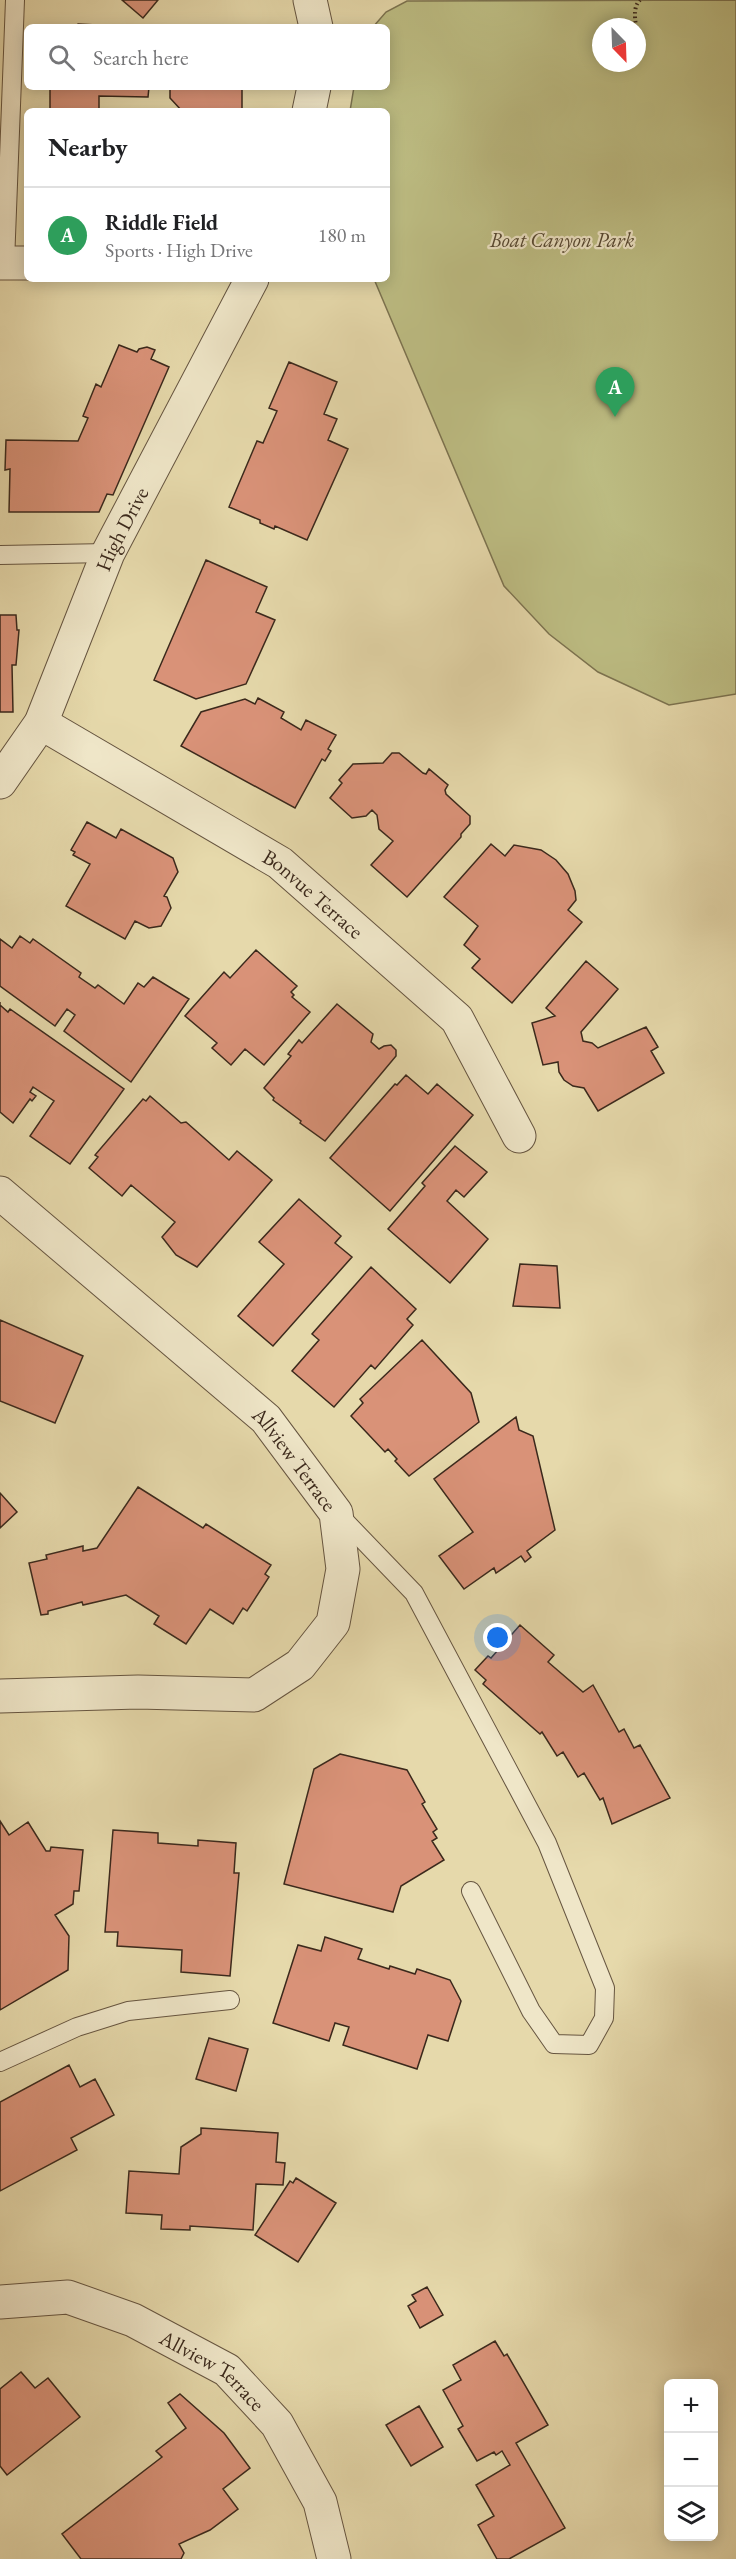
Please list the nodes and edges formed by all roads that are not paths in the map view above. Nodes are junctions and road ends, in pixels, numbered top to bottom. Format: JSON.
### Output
{"nodes":[{"id":1,"x":15,"y":0,"type":"edge"},
{"id":2,"x":310,"y":0,"type":"edge"},
{"id":3,"x":315,"y":24,"type":"edge"},
{"id":4,"x":313,"y":90,"type":"edge"},
{"id":5,"x":310,"y":108,"type":"edge"},
{"id":6,"x":11,"y":263,"type":"edge"},
{"id":7,"x":250,"y":282,"type":"edge"},
{"id":8,"x":108,"y":553,"type":"junction"},
{"id":9,"x":0,"y":555,"type":"edge"},
{"id":10,"x":41,"y":723,"type":"junction"},
{"id":11,"x":0,"y":782,"type":"edge"},
{"id":12,"x":519,"y":1136,"type":"dead end"},
{"id":13,"x":0,"y":1192,"type":"edge"},
{"id":14,"x":336,"y":1513,"type":"junction"},
{"id":15,"x":0,"y":1696,"type":"edge"},
{"id":16,"x":471,"y":1891,"type":"dead end"},
{"id":17,"x":230,"y":2000,"type":"dead end"},
{"id":18,"x":0,"y":2062,"type":"edge"},
{"id":19,"x":0,"y":2302,"type":"edge"},
{"id":20,"x":334,"y":2559,"type":"edge"}],
"edges":[{"from":1,"to":6,"type":"lane"},
{"from":2,"to":3,"type":"street"},
{"from":4,"to":5,"type":"street"},
{"from":7,"to":8,"type":"street","name":"High Drive"},
{"from":8,"to":9,"type":"lane"},
{"from":8,"to":10,"type":"street","name":"High Drive"},
{"from":10,"to":11,"type":"street","name":"High Drive"},
{"from":10,"to":12,"type":"street","name":"Bonvue Terrace"},
{"from":13,"to":14,"type":"street","name":"Allview Terrace"},
{"from":14,"to":15,"type":"street","name":"Allview Terrace"},
{"from":14,"to":16,"type":"lane"},
{"from":17,"to":18,"type":"lane"},
{"from":19,"to":20,"type":"street","name":"Allview Terrace"}]}
